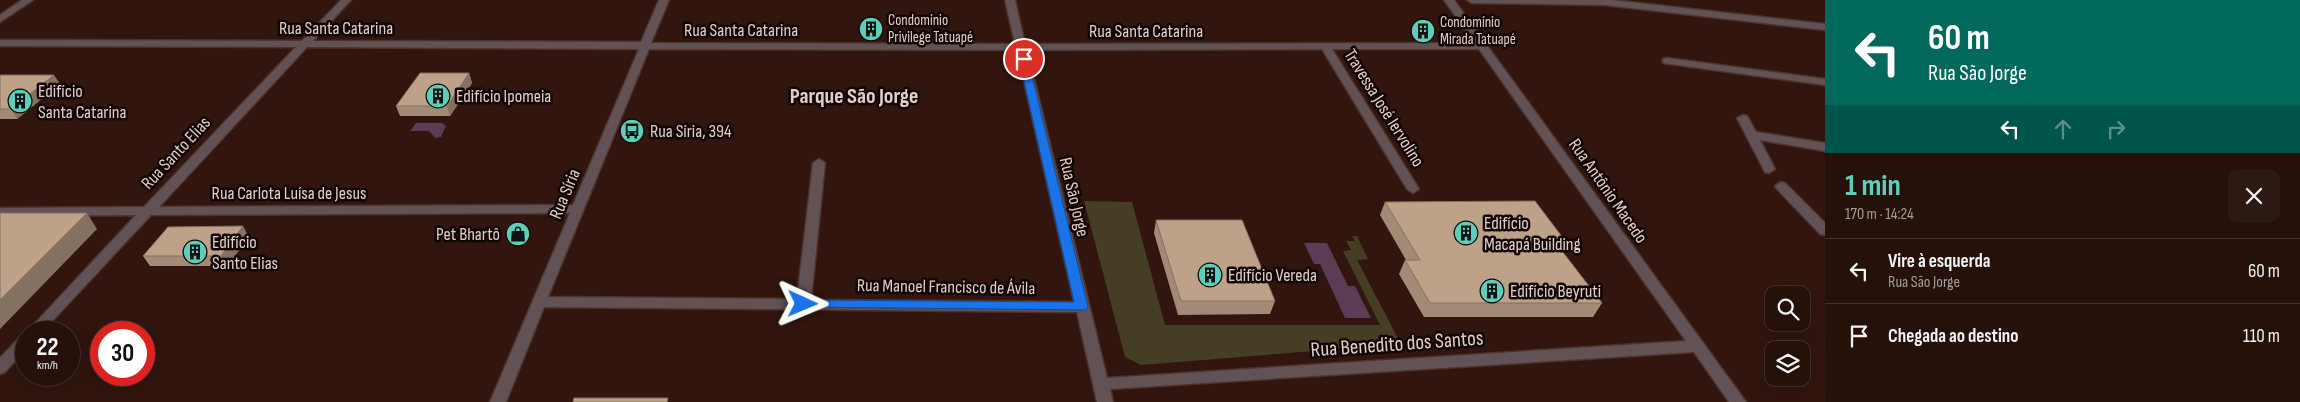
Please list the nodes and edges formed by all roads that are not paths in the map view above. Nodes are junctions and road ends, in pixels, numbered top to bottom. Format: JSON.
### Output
{"nodes":[{"id":1,"x":28,"y":0,"type":"edge"},
{"id":2,"x":346,"y":0,"type":"edge"},
{"id":3,"x":664,"y":0,"type":"edge"},
{"id":4,"x":1010,"y":0,"type":"edge"},
{"id":5,"x":1449,"y":0,"type":"edge"},
{"id":6,"x":1472,"y":0,"type":"edge"},
{"id":7,"x":1605,"y":1,"type":"edge"},
{"id":8,"x":0,"y":19,"type":"edge"},
{"id":9,"x":1825,"y":27,"type":"edge"},
{"id":10,"x":0,"y":43,"type":"edge"},
{"id":11,"x":305,"y":44,"type":"junction"},
{"id":12,"x":646,"y":46,"type":"junction"},
{"id":13,"x":1325,"y":46,"type":"junction"},
{"id":14,"x":1481,"y":46,"type":"junction"},
{"id":15,"x":1021,"y":47,"type":"junction"},
{"id":16,"x":1667,"y":61,"type":"dead end"},
{"id":17,"x":1825,"y":82,"type":"edge"},
{"id":18,"x":1743,"y":118,"type":"dead end"},
{"id":19,"x":1752,"y":135,"type":"junction"},
{"id":20,"x":1825,"y":147,"type":"edge"},
{"id":21,"x":819,"y":163,"type":"dead end"},
{"id":22,"x":1769,"y":169,"type":"dead end"},
{"id":23,"x":1781,"y":186,"type":"dead end"},
{"id":24,"x":1413,"y":189,"type":"dead end"},
{"id":25,"x":578,"y":209,"type":"junction"},
{"id":26,"x":147,"y":211,"type":"junction"},
{"id":27,"x":0,"y":212,"type":"edge"},
{"id":28,"x":1825,"y":231,"type":"edge"},
{"id":29,"x":539,"y":302,"type":"junction"},
{"id":30,"x":803,"y":304,"type":"junction"},
{"id":31,"x":1081,"y":307,"type":"junction"},
{"id":32,"x":44,"y":321,"type":"edge"},
{"id":33,"x":1696,"y":346,"type":"junction"},
{"id":34,"x":15,"y":352,"type":"edge"},
{"id":35,"x":0,"y":368,"type":"edge"},
{"id":36,"x":1100,"y":384,"type":"junction"},
{"id":37,"x":498,"y":402,"type":"edge"},
{"id":38,"x":1105,"y":402,"type":"edge"},
{"id":39,"x":1738,"y":402,"type":"edge"}],
"edges":[{"from":1,"to":8,"type":"street"},
{"from":2,"to":11,"type":"street","name":"Rua Santo Elias"},
{"from":3,"to":12,"type":"street","name":"Rua Síria"},
{"from":4,"to":15,"type":"street","name":"Rua São Jorge"},
{"from":5,"to":14,"type":"street","name":"Rua Antônio Macedo"},
{"from":6,"to":7,"type":"street"},
{"from":7,"to":9,"type":"street"},
{"from":10,"to":11,"type":"street","name":"Rua Santa Catarina"},
{"from":11,"to":12,"type":"street","name":"Rua Santa Catarina"},
{"from":11,"to":26,"type":"street","name":"Rua Santo Elias"},
{"from":12,"to":15,"type":"street","name":"Rua Santa Catarina"},
{"from":12,"to":25,"type":"street","name":"Rua Síria"},
{"from":13,"to":14,"type":"street","name":"Rua Santa Catarina"},
{"from":13,"to":15,"type":"street","name":"Rua Santa Catarina"},
{"from":13,"to":24,"type":"street","name":"Travessa José Iervolino"},
{"from":14,"to":33,"type":"street","name":"Rua Antônio Macedo"},
{"from":15,"to":31,"type":"street","name":"Rua São Jorge"},
{"from":16,"to":17,"type":"street"},
{"from":18,"to":19,"type":"street"},
{"from":19,"to":20,"type":"street"},
{"from":19,"to":22,"type":"street"},
{"from":21,"to":30,"type":"street"},
{"from":23,"to":28,"type":"street"},
{"from":25,"to":26,"type":"street","name":"Rua Carlota Luísa de Jesus"},
{"from":25,"to":29,"type":"street","name":"Rua Síria"},
{"from":26,"to":27,"type":"street","name":"Rua Carlota Luísa de Jesus"},
{"from":26,"to":32,"type":"street","name":"Rua Santo Elias"},
{"from":29,"to":30,"type":"street","name":"Rua Manoel Francisco de Ávila"},
{"from":29,"to":37,"type":"street","name":"Rua Síria"},
{"from":30,"to":31,"type":"street","name":"Rua Manoel Francisco de Ávila"},
{"from":31,"to":36,"type":"street","name":"Rua São Jorge"},
{"from":33,"to":36,"type":"street","name":"Rua Benedito dos Santos"},
{"from":33,"to":39,"type":"street","name":"Rua Antônio Macedo"},
{"from":34,"to":35,"type":"street"},
{"from":36,"to":38,"type":"street","name":"Rua São Jorge"}]}
